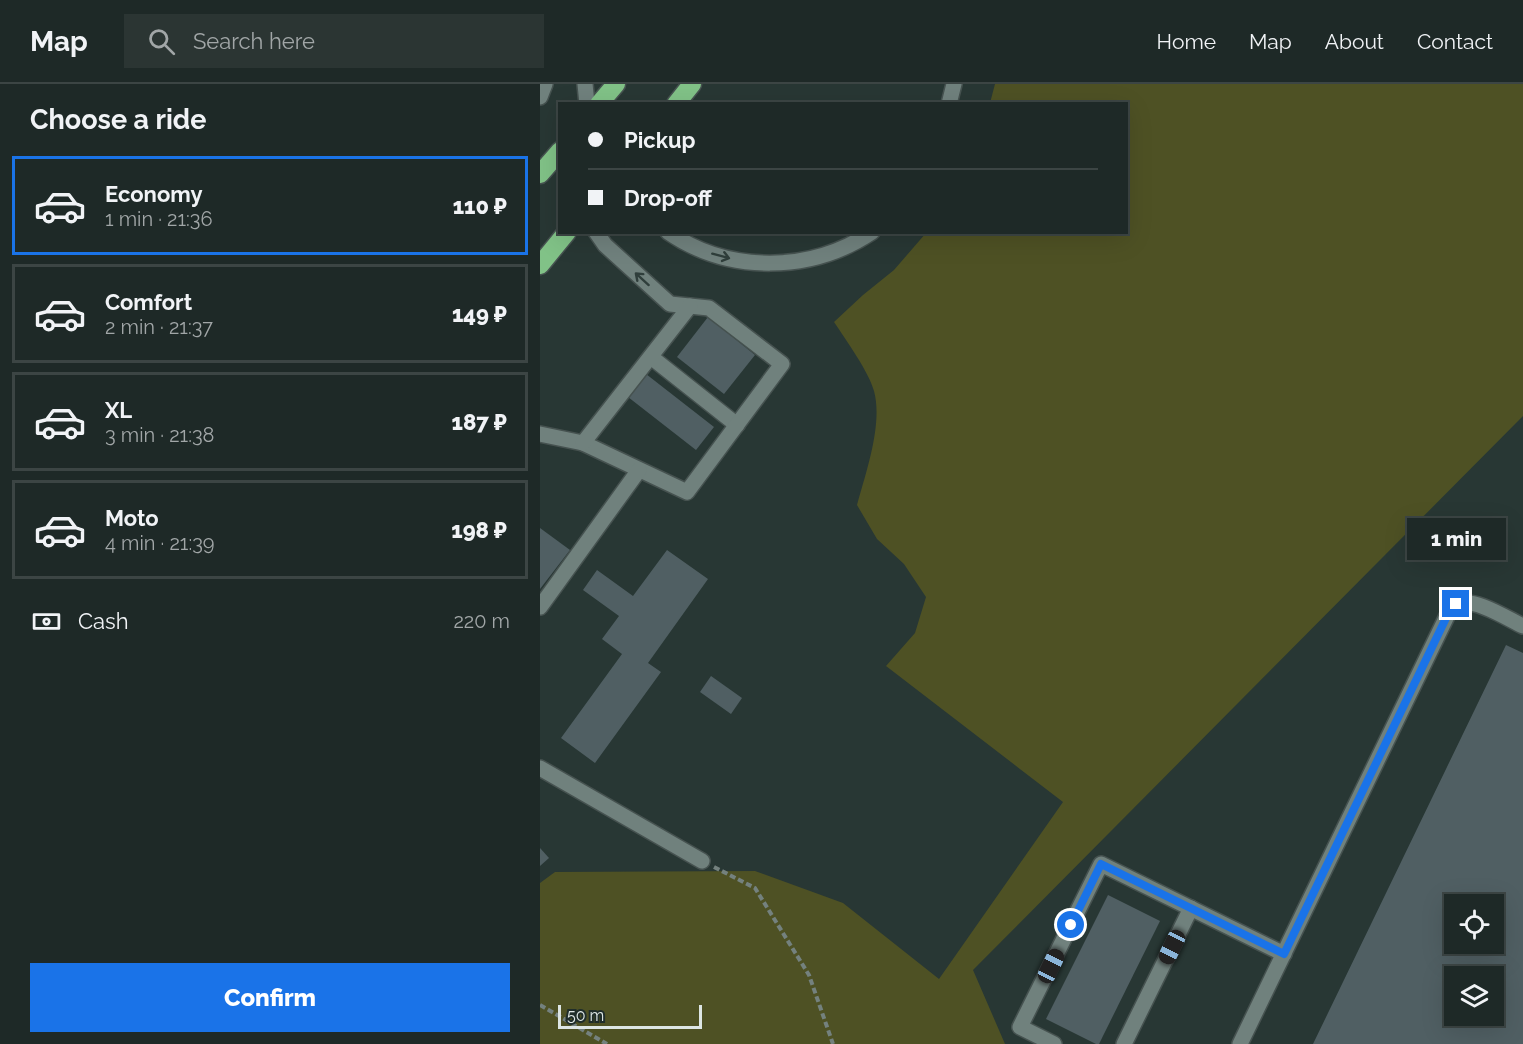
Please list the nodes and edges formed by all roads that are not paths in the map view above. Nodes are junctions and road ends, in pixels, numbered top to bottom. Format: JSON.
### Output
{"nodes":[{"id":1,"x":545,"y":84,"type":"edge"},
{"id":2,"x":585,"y":84,"type":"edge"},
{"id":3,"x":616,"y":84,"type":"edge"},
{"id":4,"x":692,"y":84,"type":"edge"},
{"id":5,"x":954,"y":84,"type":"edge"},
{"id":6,"x":540,"y":97,"type":"edge"},
{"id":7,"x":587,"y":102,"type":"edge"},
{"id":8,"x":601,"y":102,"type":"edge"},
{"id":9,"x":677,"y":102,"type":"edge"},
{"id":10,"x":950,"y":102,"type":"edge"},
{"id":11,"x":558,"y":153,"type":"edge"},
{"id":12,"x":540,"y":174,"type":"edge"},
{"id":13,"x":565,"y":234,"type":"edge"},
{"id":14,"x":597,"y":234,"type":"edge"},
{"id":15,"x":672,"y":234,"type":"edge"},
{"id":16,"x":868,"y":234,"type":"edge"},
{"id":17,"x":540,"y":265,"type":"edge"},
{"id":18,"x":690,"y":306,"type":"junction"},
{"id":19,"x":651,"y":357,"type":"junction"},
{"id":20,"x":737,"y":425,"type":"junction"},
{"id":21,"x":540,"y":434,"type":"edge"},
{"id":22,"x":583,"y":443,"type":"junction"},
{"id":23,"x":639,"y":470,"type":"junction"},
{"id":24,"x":540,"y":607,"type":"edge"},
{"id":25,"x":1523,"y":626,"type":"edge"},
{"id":26,"x":540,"y":768,"type":"edge"},
{"id":27,"x":702,"y":861,"type":"road end"},
{"id":28,"x":1191,"y":908,"type":"junction"},
{"id":29,"x":1284,"y":954,"type":"junction"},
{"id":30,"x":1054,"y":1044,"type":"edge"},
{"id":31,"x":1124,"y":1044,"type":"edge"},
{"id":32,"x":1240,"y":1044,"type":"edge"}],
"edges":[{"from":1,"to":6,"type":"street"},
{"from":2,"to":7,"type":"street"},
{"from":3,"to":8,"type":"highway"},
{"from":4,"to":9,"type":"highway"},
{"from":5,"to":10,"type":"street"},
{"from":11,"to":12,"type":"highway"},
{"from":13,"to":17,"type":"highway"},
{"from":18,"to":14,"type":"street","one_way":true},
{"from":15,"to":16,"type":"street","one_way":true},
{"from":18,"to":19,"type":"street"},
{"from":18,"to":20,"type":"street"},
{"from":19,"to":20,"type":"street"},
{"from":19,"to":22,"type":"street"},
{"from":20,"to":23,"type":"street"},
{"from":21,"to":22,"type":"street"},
{"from":22,"to":23,"type":"street"},
{"from":23,"to":24,"type":"street"},
{"from":25,"to":29,"type":"street"},
{"from":26,"to":27,"type":"street"},
{"from":28,"to":29,"type":"street"},
{"from":28,"to":30,"type":"street"},
{"from":28,"to":31,"type":"street"},
{"from":29,"to":32,"type":"street"}]}
